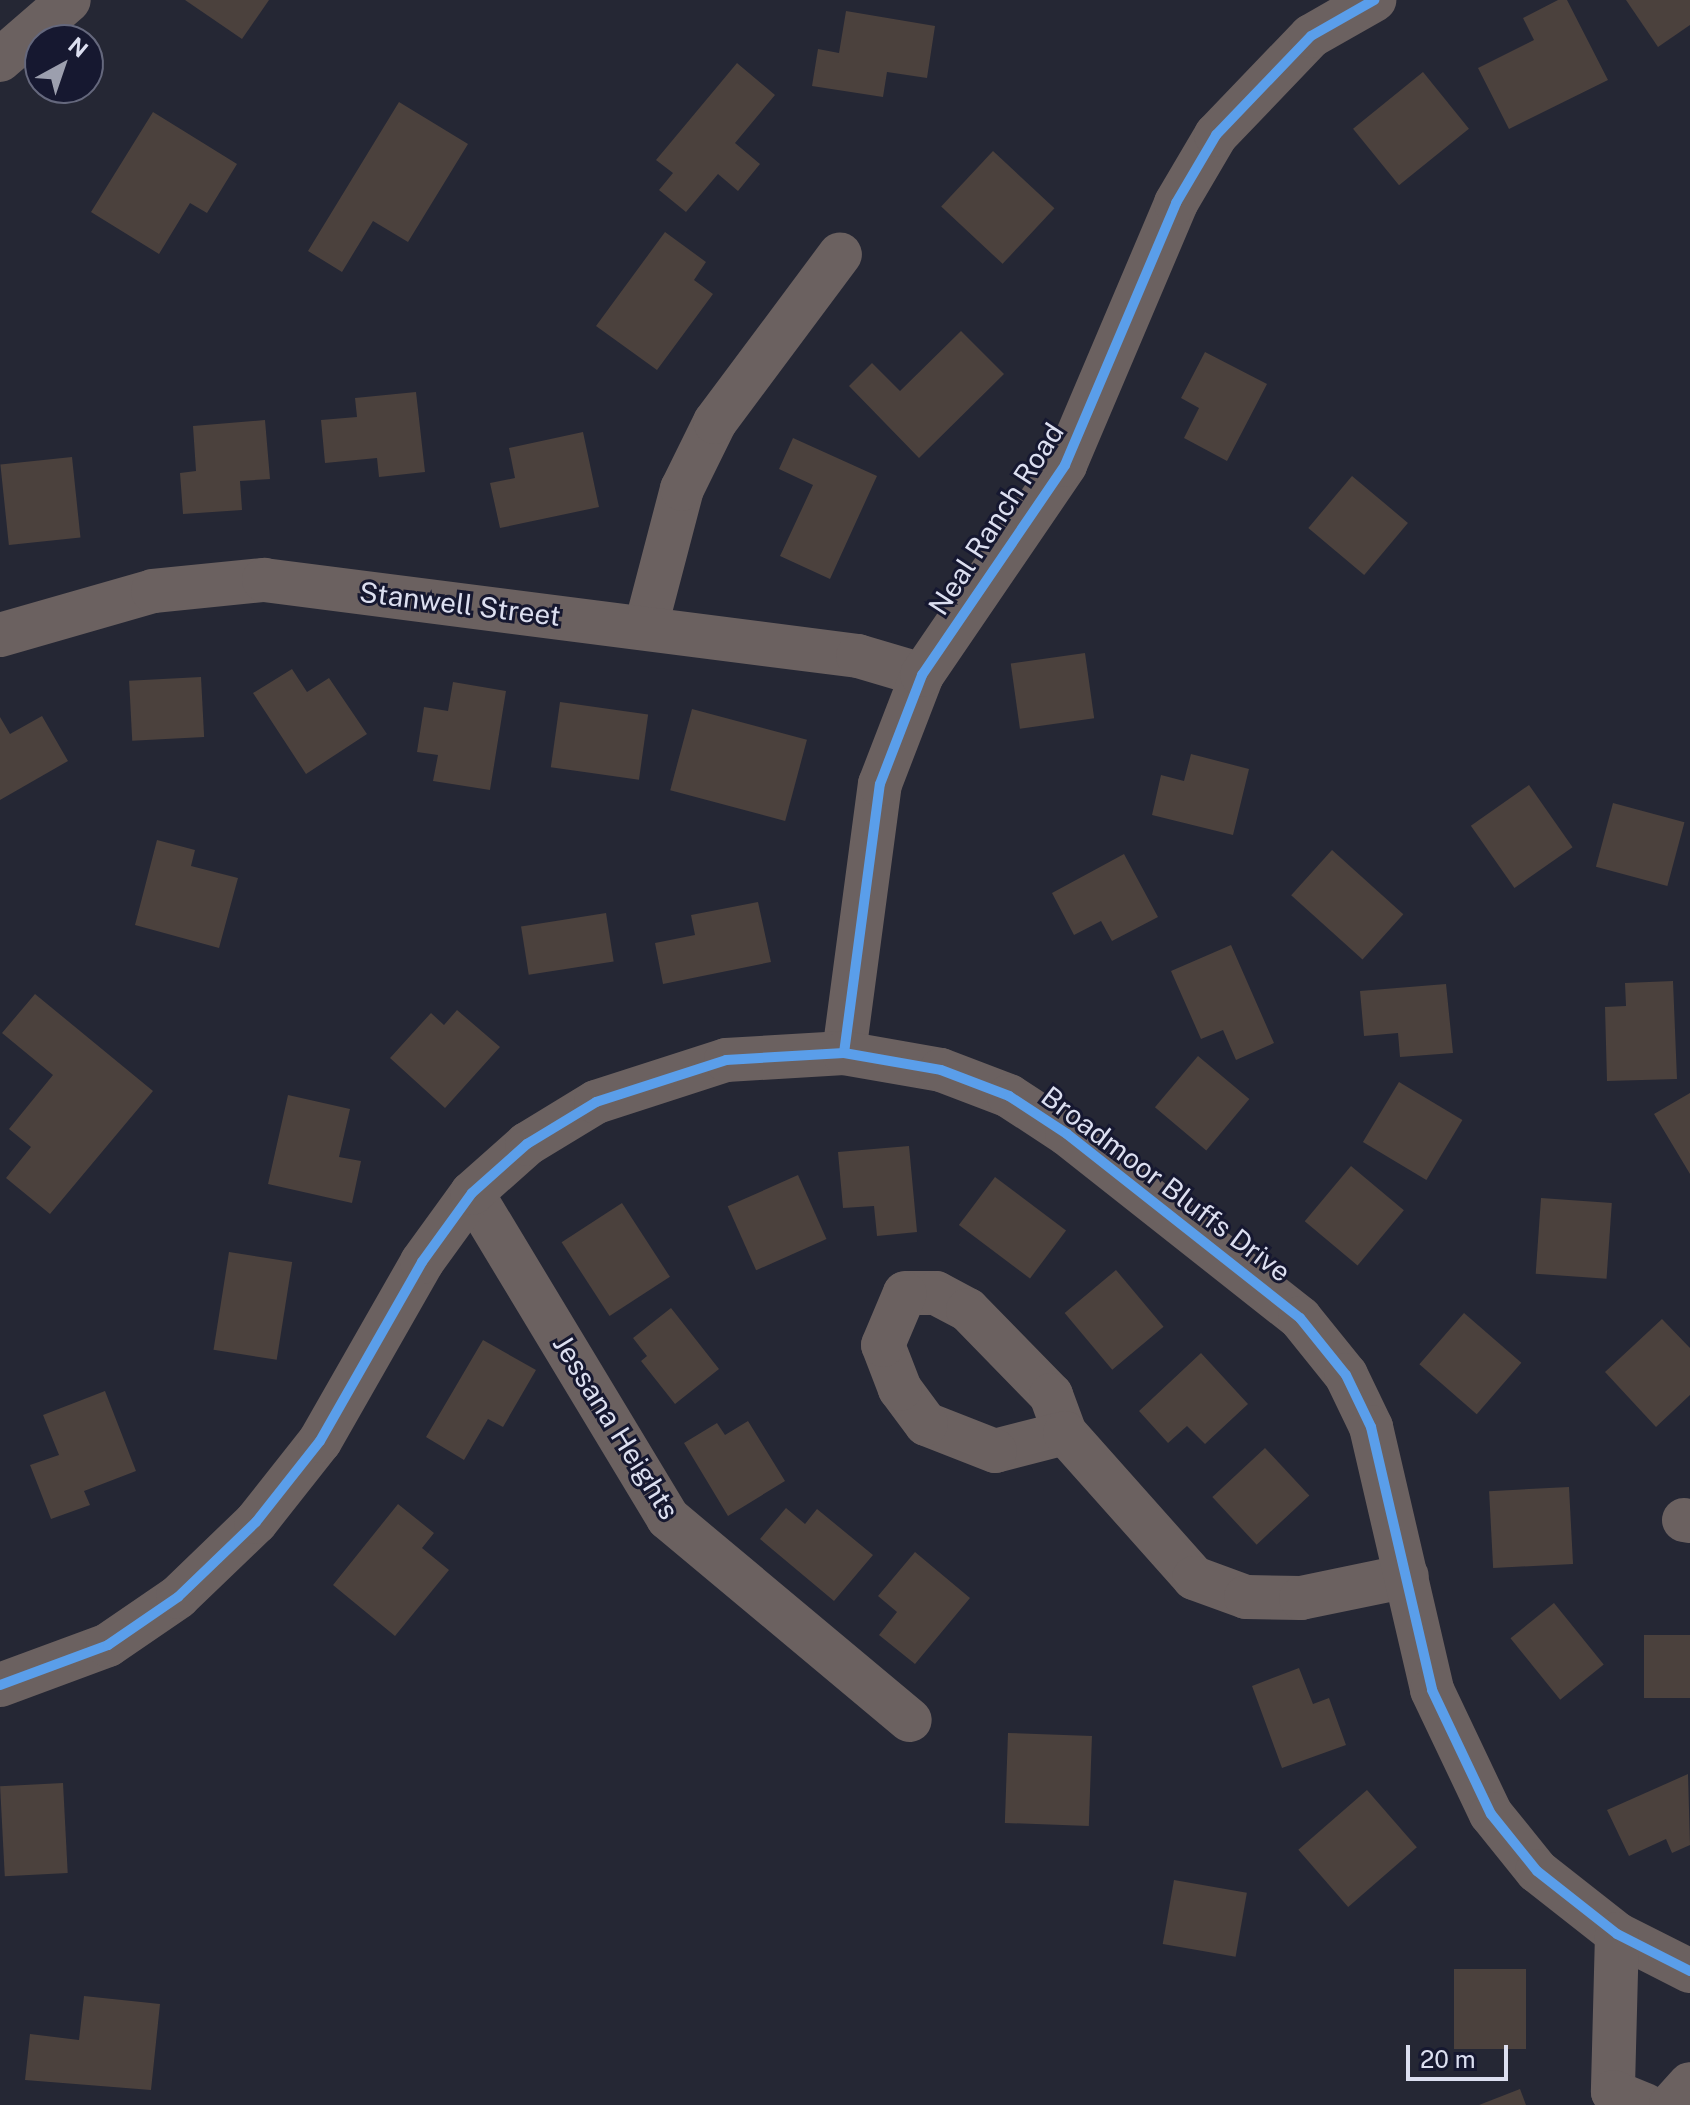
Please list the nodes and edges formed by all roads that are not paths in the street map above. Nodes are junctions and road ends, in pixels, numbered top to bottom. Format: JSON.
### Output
{"nodes":[{"id":1,"x":69,"y":0,"type":"edge"},
{"id":2,"x":1374,"y":0,"type":"edge"},
{"id":3,"x":0,"y":60,"type":"edge"},
{"id":4,"x":840,"y":254,"type":"dead end"},
{"id":5,"x":646,"y":626,"type":"junction"},
{"id":6,"x":0,"y":635,"type":"edge"},
{"id":7,"x":922,"y":675,"type":"junction"},
{"id":8,"x":844,"y":1053,"type":"junction"},
{"id":9,"x":472,"y":1193,"type":"junction"},
{"id":10,"x":1065,"y":1433,"type":"dead end"},
{"id":11,"x":1407,"y":1576,"type":"junction"},
{"id":12,"x":0,"y":1685,"type":"edge"},
{"id":13,"x":910,"y":1720,"type":"dead end"},
{"id":14,"x":1617,"y":1934,"type":"junction"},
{"id":15,"x":1690,"y":1971,"type":"edge"},
{"id":16,"x":1690,"y":2084,"type":"edge"},
{"id":17,"x":1645,"y":2105,"type":"edge"},
{"id":18,"x":1671,"y":2105,"type":"edge"}],
"edges":[{"from":1,"to":3,"type":"street"},
{"from":2,"to":7,"type":"street","name":"Neal Ranch Road"},
{"from":4,"to":5,"type":"street"},
{"from":5,"to":6,"type":"street","name":"Stanwell Street"},
{"from":5,"to":7,"type":"street","name":"Stanwell Street"},
{"from":7,"to":8,"type":"street","name":"Neal Ranch Road"},
{"from":8,"to":9,"type":"street","name":"Broadmoor Bluffs Drive"},
{"from":8,"to":11,"type":"street","name":"Broadmoor Bluffs Drive"},
{"from":9,"to":12,"type":"street","name":"Broadmoor Bluffs Drive"},
{"from":9,"to":13,"type":"street","name":"Jessana Heights"},
{"from":10,"to":11,"type":"street"},
{"from":11,"to":14,"type":"street","name":"Broadmoor Bluffs Drive"},
{"from":14,"to":15,"type":"street","name":"Broadmoor Bluffs Drive"},
{"from":14,"to":17,"type":"street"},
{"from":16,"to":18,"type":"street"}]}
